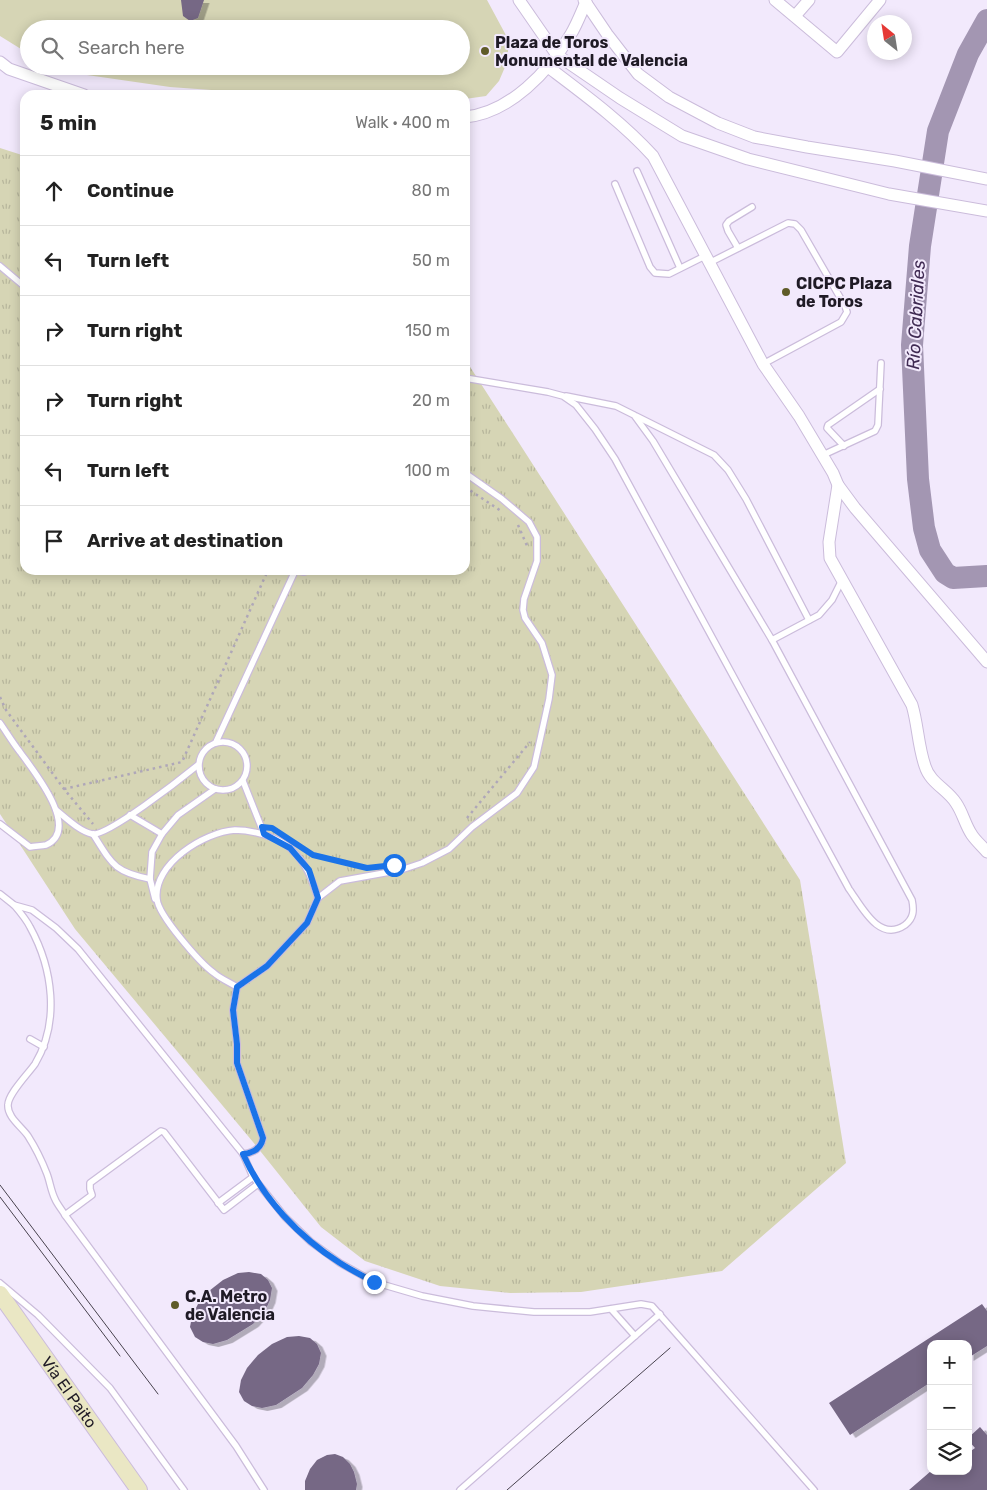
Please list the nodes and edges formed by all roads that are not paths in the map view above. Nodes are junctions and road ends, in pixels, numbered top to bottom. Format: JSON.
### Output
{"nodes":[{"id":1,"x":518,"y":0,"type":"edge"},
{"id":2,"x":775,"y":0,"type":"edge"},
{"id":3,"x":809,"y":0,"type":"edge"},
{"id":4,"x":880,"y":0,"type":"edge"},
{"id":5,"x":585,"y":1,"type":"edge"},
{"id":6,"x":795,"y":16,"type":"junction"},
{"id":7,"x":557,"y":55,"type":"junction"},
{"id":8,"x":0,"y":62,"type":"edge"},
{"id":9,"x":548,"y":67,"type":"junction"},
{"id":10,"x":20,"y":72,"type":"edge"},
{"id":11,"x":28,"y":75,"type":"edge"},
{"id":12,"x":70,"y":90,"type":"edge"},
{"id":13,"x":470,"y":116,"type":"edge"},
{"id":14,"x":637,"y":171,"type":"dead end"},
{"id":15,"x":987,"y":179,"type":"edge"},
{"id":16,"x":615,"y":184,"type":"dead end"},
{"id":17,"x":752,"y":207,"type":"dead end"},
{"id":18,"x":987,"y":211,"type":"edge"},
{"id":19,"x":738,"y":248,"type":"junction"},
{"id":20,"x":707,"y":259,"type":"junction"},
{"id":21,"x":0,"y":266,"type":"edge"},
{"id":22,"x":680,"y":268,"type":"junction"},
{"id":23,"x":20,"y":283,"type":"edge"},
{"id":24,"x":881,"y":363,"type":"dead end"},
{"id":25,"x":762,"y":364,"type":"junction"},
{"id":26,"x":470,"y":379,"type":"edge"},
{"id":27,"x":880,"y":389,"type":"junction"},
{"id":28,"x":562,"y":396,"type":"junction"},
{"id":29,"x":634,"y":415,"type":"junction"},
{"id":30,"x":844,"y":446,"type":"junction"},
{"id":31,"x":824,"y":455,"type":"junction"},
{"id":32,"x":470,"y":477,"type":"edge"},
{"id":33,"x":838,"y":485,"type":"junction"},
{"id":34,"x":293,"y":575,"type":"edge"},
{"id":35,"x":842,"y":580,"type":"junction"},
{"id":36,"x":809,"y":620,"type":"junction"},
{"id":37,"x":772,"y":640,"type":"junction"},
{"id":38,"x":987,"y":662,"type":"edge"},
{"id":39,"x":0,"y":723,"type":"edge"},
{"id":40,"x":216,"y":742,"type":"junction"},
{"id":41,"x":198,"y":766,"type":"junction"},
{"id":42,"x":243,"y":781,"type":"junction"},
{"id":43,"x":215,"y":789,"type":"junction"},
{"id":44,"x":56,"y":810,"type":"junction"},
{"id":45,"x":130,"y":815,"type":"junction"},
{"id":46,"x":0,"y":824,"type":"edge"},
{"id":47,"x":93,"y":834,"type":"junction"},
{"id":48,"x":162,"y":834,"type":"junction"},
{"id":49,"x":264,"y":834,"type":"junction"},
{"id":50,"x":987,"y":852,"type":"edge"},
{"id":51,"x":150,"y":879,"type":"junction"},
{"id":52,"x":0,"y":894,"type":"edge"},
{"id":53,"x":318,"y":898,"type":"junction"},
{"id":54,"x":156,"y":901,"type":"junction"},
{"id":55,"x":14,"y":905,"type":"junction"},
{"id":56,"x":237,"y":987,"type":"junction"},
{"id":57,"x":30,"y":1039,"type":"dead end"},
{"id":58,"x":44,"y":1047,"type":"junction"},
{"id":59,"x":243,"y":1154,"type":"junction"},
{"id":60,"x":253,"y":1176,"type":"junction"},
{"id":61,"x":258,"y":1184,"type":"junction"},
{"id":62,"x":218,"y":1203,"type":"junction"},
{"id":63,"x":65,"y":1214,"type":"junction"},
{"id":64,"x":0,"y":1283,"type":"edge"},
{"id":65,"x":0,"y":1294,"type":"edge"},
{"id":66,"x":612,"y":1309,"type":"junction"},
{"id":67,"x":5,"y":1311,"type":"edge"},
{"id":68,"x":660,"y":1314,"type":"junction"},
{"id":69,"x":635,"y":1336,"type":"junction"},
{"id":70,"x":139,"y":1490,"type":"edge"},
{"id":71,"x":184,"y":1490,"type":"edge"},
{"id":72,"x":264,"y":1490,"type":"edge"},
{"id":73,"x":460,"y":1490,"type":"edge"},
{"id":74,"x":814,"y":1490,"type":"edge"}],
"edges":[{"from":1,"to":7,"type":"street"},
{"from":2,"to":6,"type":"street"},
{"from":3,"to":6,"type":"street"},
{"from":4,"to":6,"type":"street"},
{"from":5,"to":7,"type":"street"},
{"from":5,"to":15,"type":"street"},
{"from":7,"to":9,"type":"street"},
{"from":7,"to":18,"type":"street"},
{"from":8,"to":10,"type":"street"},
{"from":9,"to":13,"type":"street"},
{"from":9,"to":20,"type":"street"},
{"from":11,"to":12,"type":"street"},
{"from":14,"to":22,"type":"lane"},
{"from":16,"to":22,"type":"lane"},
{"from":17,"to":19,"type":"lane"},
{"from":19,"to":20,"type":"lane"},
{"from":19,"to":25,"type":"lane"},
{"from":20,"to":22,"type":"lane"},
{"from":20,"to":25,"type":"street"},
{"from":21,"to":23,"type":"lane"},
{"from":24,"to":27,"type":"lane"},
{"from":25,"to":31,"type":"street"},
{"from":26,"to":28,"type":"lane"},
{"from":27,"to":30,"type":"lane"},
{"from":27,"to":30,"type":"lane"},
{"from":28,"to":29,"type":"lane"},
{"from":28,"to":37,"type":"lane"},
{"from":29,"to":36,"type":"lane"},
{"from":29,"to":37,"type":"lane"},
{"from":30,"to":31,"type":"lane"},
{"from":31,"to":33,"type":"street"},
{"from":32,"to":53,"type":"lane"},
{"from":33,"to":35,"type":"street"},
{"from":33,"to":38,"type":"street"},
{"from":34,"to":40,"type":"lane"},
{"from":35,"to":36,"type":"lane"},
{"from":35,"to":50,"type":"street"},
{"from":36,"to":37,"type":"lane"},
{"from":39,"to":44,"type":"lane"},
{"from":40,"to":41,"type":"lane"},
{"from":40,"to":42,"type":"lane"},
{"from":41,"to":43,"type":"lane"},
{"from":41,"to":45,"type":"lane"},
{"from":42,"to":43,"type":"lane"},
{"from":42,"to":49,"type":"lane"},
{"from":43,"to":48,"type":"lane"},
{"from":44,"to":46,"type":"lane"},
{"from":44,"to":47,"type":"lane"},
{"from":45,"to":47,"type":"lane"},
{"from":45,"to":48,"type":"lane"},
{"from":47,"to":51,"type":"lane"},
{"from":48,"to":51,"type":"lane"},
{"from":49,"to":53,"type":"lane"},
{"from":49,"to":54,"type":"lane"},
{"from":51,"to":54,"type":"lane"},
{"from":52,"to":55,"type":"lane"},
{"from":53,"to":56,"type":"lane"},
{"from":54,"to":56,"type":"lane"},
{"from":55,"to":58,"type":"lane"},
{"from":55,"to":59,"type":"lane"},
{"from":56,"to":59,"type":"lane"},
{"from":57,"to":58,"type":"lane"},
{"from":58,"to":63,"type":"lane"},
{"from":59,"to":60,"type":"lane"},
{"from":60,"to":61,"type":"lane"},
{"from":60,"to":62,"type":"lane"},
{"from":61,"to":62,"type":"lane"},
{"from":61,"to":66,"type":"lane"},
{"from":62,"to":63,"type":"lane"},
{"from":63,"to":72,"type":"lane"},
{"from":64,"to":71,"type":"lane"},
{"from":65,"to":67,"type":"street","name":"Vía El Paito"},
{"from":66,"to":68,"type":"lane"},
{"from":66,"to":69,"type":"lane"},
{"from":67,"to":70,"type":"street","name":"Vía El Paito"},
{"from":68,"to":69,"type":"lane"},
{"from":68,"to":74,"type":"lane"},
{"from":69,"to":73,"type":"lane"}]}
